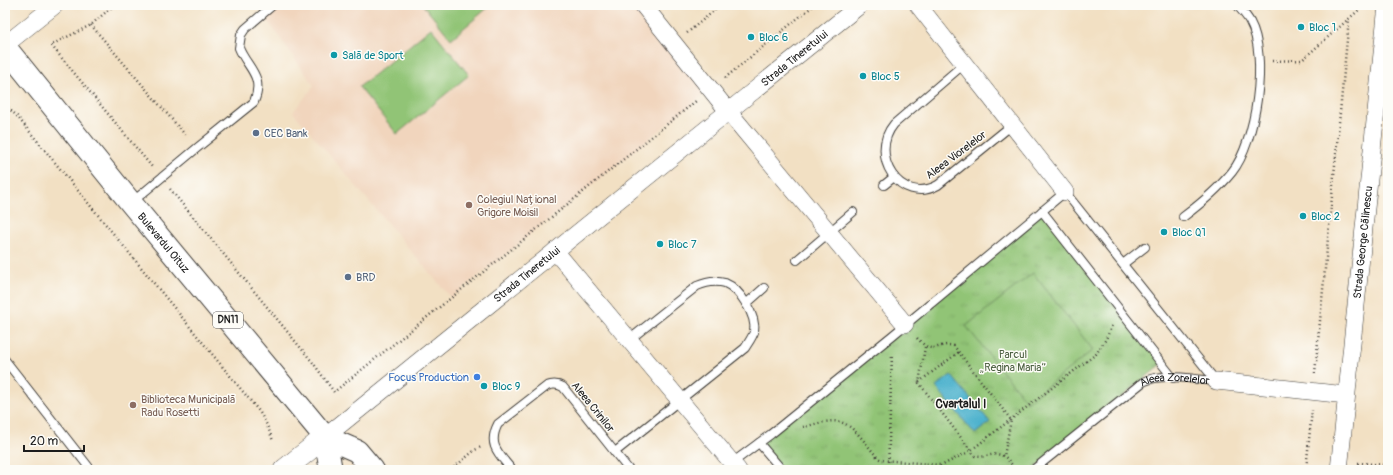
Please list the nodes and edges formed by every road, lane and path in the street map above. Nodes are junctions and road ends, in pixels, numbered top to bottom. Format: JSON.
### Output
{"nodes":[{"id":1,"x":56,"y":5,"type":"edge"},
{"id":2,"x":114,"y":5,"type":"edge"},
{"id":3,"x":274,"y":5,"type":"edge"},
{"id":4,"x":643,"y":5,"type":"edge"},
{"id":5,"x":721,"y":5,"type":"edge"},
{"id":6,"x":814,"y":5,"type":"edge"},
{"id":7,"x":860,"y":5,"type":"edge"},
{"id":8,"x":918,"y":5,"type":"edge"},
{"id":9,"x":1236,"y":5,"type":"edge"},
{"id":10,"x":1356,"y":5,"type":"edge"},
{"id":11,"x":1360,"y":7,"type":"edge"},
{"id":12,"x":1387,"y":11,"type":"edge"},
{"id":13,"x":1349,"y":19,"type":"junction"},
{"id":14,"x":92,"y":25,"type":"junction"},
{"id":15,"x":674,"y":43,"type":"junction"},
{"id":16,"x":5,"y":46,"type":"edge"},
{"id":17,"x":1258,"y":61,"type":"junction"},
{"id":18,"x":964,"y":64,"type":"junction"},
{"id":19,"x":711,"y":89,"type":"junction"},
{"id":20,"x":5,"y":105,"type":"edge"},
{"id":21,"x":728,"y":111,"type":"junction"},
{"id":22,"x":1012,"y":124,"type":"junction"},
{"id":23,"x":196,"y":148,"type":"junction"},
{"id":24,"x":894,"y":177,"type":"junction"},
{"id":25,"x":161,"y":178,"type":"junction"},
{"id":26,"x":884,"y":185,"type":"dead end"},
{"id":27,"x":1065,"y":192,"type":"junction"},
{"id":28,"x":131,"y":203,"type":"junction"},
{"id":29,"x":1042,"y":211,"type":"junction"},
{"id":30,"x":853,"y":212,"type":"dead end"},
{"id":31,"x":1183,"y":217,"type":"dead end"},
{"id":32,"x":829,"y":233,"type":"junction"},
{"id":33,"x":1145,"y":247,"type":"dead end"},
{"id":34,"x":555,"y":251,"type":"junction"},
{"id":35,"x":797,"y":260,"type":"dead end"},
{"id":36,"x":1123,"y":264,"type":"junction"},
{"id":37,"x":764,"y":288,"type":"dead end"},
{"id":38,"x":746,"y":304,"type":"junction"},
{"id":39,"x":1119,"y":309,"type":"junction"},
{"id":40,"x":899,"y":330,"type":"junction"},
{"id":41,"x":629,"y":340,"type":"junction"},
{"id":42,"x":925,"y":346,"type":"junction"},
{"id":43,"x":959,"y":352,"type":"junction"},
{"id":44,"x":5,"y":360,"type":"edge"},
{"id":45,"x":1174,"y":378,"type":"junction"},
{"id":46,"x":1216,"y":381,"type":"junction"},
{"id":47,"x":919,"y":383,"type":"junction"},
{"id":48,"x":1313,"y":391,"type":"junction"},
{"id":49,"x":1346,"y":395,"type":"junction"},
{"id":50,"x":680,"y":400,"type":"junction"},
{"id":51,"x":1010,"y":420,"type":"junction"},
{"id":52,"x":771,"y":434,"type":"junction"},
{"id":53,"x":325,"y":437,"type":"junction"},
{"id":54,"x":273,"y":441,"type":"dead end"},
{"id":55,"x":494,"y":441,"type":"junction"},
{"id":56,"x":759,"y":443,"type":"junction"},
{"id":57,"x":970,"y":450,"type":"junction"},
{"id":58,"x":615,"y":452,"type":"junction"},
{"id":59,"x":1004,"y":456,"type":"junction"},
{"id":60,"x":888,"y":461,"type":"junction"},
{"id":61,"x":1388,"y":465,"type":"edge"},
{"id":62,"x":942,"y":466,"type":"junction"},
{"id":63,"x":1340,"y":466,"type":"edge"},
{"id":64,"x":735,"y":467,"type":"edge"},
{"id":65,"x":91,"y":470,"type":"edge"},
{"id":66,"x":284,"y":470,"type":"edge"},
{"id":67,"x":331,"y":470,"type":"edge"},
{"id":68,"x":373,"y":470,"type":"edge"},
{"id":69,"x":451,"y":470,"type":"edge"},
{"id":70,"x":512,"y":470,"type":"edge"},
{"id":71,"x":629,"y":470,"type":"edge"},
{"id":72,"x":782,"y":470,"type":"edge"},
{"id":73,"x":888,"y":470,"type":"edge"},
{"id":74,"x":933,"y":470,"type":"edge"},
{"id":75,"x":1016,"y":470,"type":"edge"},
{"id":76,"x":1033,"y":470,"type":"edge"},
{"id":77,"x":1306,"y":470,"type":"edge"}],
"edges":[{"from":1,"to":16,"type":"street"},
{"from":2,"to":14,"type":"path"},
{"from":3,"to":23,"type":"lane"},
{"from":4,"to":15,"type":"street"},
{"from":5,"to":15,"type":"path"},
{"from":6,"to":19,"type":"path"},
{"from":7,"to":21,"type":"street","name":"Strada Tineretului"},
{"from":8,"to":18,"type":"street"},
{"from":9,"to":17,"type":"lane"},
{"from":10,"to":11,"type":"path"},
{"from":11,"to":13,"type":"path"},
{"from":12,"to":49,"type":"street","name":"Strada George Călinescu"},
{"from":13,"to":17,"type":"path"},
{"from":13,"to":48,"type":"path"},
{"from":14,"to":23,"type":"path"},
{"from":14,"to":25,"type":"path"},
{"from":15,"to":19,"type":"street"},
{"from":16,"to":28,"type":"main road","name":"Bulevardul Oituz","number":"DN11"},
{"from":17,"to":31,"type":"lane"},
{"from":18,"to":22,"type":"street"},
{"from":18,"to":24,"type":"lane"},
{"from":19,"to":21,"type":"street"},
{"from":19,"to":25,"type":"path"},
{"from":20,"to":54,"type":"path"},
{"from":21,"to":32,"type":"street"},
{"from":21,"to":34,"type":"street","name":"Strada Tineretului"},
{"from":22,"to":24,"type":"lane","name":"Aleea Viorelelor"},
{"from":22,"to":27,"type":"street"},
{"from":23,"to":25,"type":"lane"},
{"from":24,"to":26,"type":"lane"},
{"from":25,"to":28,"type":"lane"},
{"from":27,"to":29,"type":"lane"},
{"from":27,"to":36,"type":"lane"},
{"from":28,"to":53,"type":"main road","name":"Bulevardul Oituz","number":"DN11"},
{"from":29,"to":39,"type":"lane"},
{"from":29,"to":40,"type":"lane"},
{"from":30,"to":32,"type":"lane"},
{"from":32,"to":35,"type":"lane"},
{"from":32,"to":40,"type":"street"},
{"from":33,"to":36,"type":"lane"},
{"from":34,"to":41,"type":"street"},
{"from":34,"to":53,"type":"street","name":"Strada Tineretului"},
{"from":36,"to":46,"type":"lane"},
{"from":37,"to":38,"type":"lane"},
{"from":38,"to":41,"type":"lane"},
{"from":38,"to":50,"type":"lane"},
{"from":39,"to":45,"type":"lane"},
{"from":39,"to":51,"type":"path"},
{"from":40,"to":42,"type":"path"},
{"from":40,"to":52,"type":"lane"},
{"from":40,"to":60,"type":"path"},
{"from":41,"to":50,"type":"street"},
{"from":42,"to":43,"type":"path"},
{"from":42,"to":47,"type":"path"},
{"from":43,"to":47,"type":"path"},
{"from":43,"to":51,"type":"path"},
{"from":44,"to":65,"type":"lane"},
{"from":45,"to":46,"type":"lane","name":"Aleea Zorelelor"},
{"from":45,"to":76,"type":"lane","name":"Aleea Zorelelor"},
{"from":46,"to":48,"type":"street","name":"Aleea Zorelelor"},
{"from":47,"to":57,"type":"path"},
{"from":48,"to":49,"type":"street","name":"Aleea Zorelelor"},
{"from":48,"to":77,"type":"path"},
{"from":49,"to":63,"type":"street","name":"Strada George Călinescu"},
{"from":50,"to":58,"type":"lane"},
{"from":50,"to":64,"type":"street"},
{"from":51,"to":57,"type":"path"},
{"from":51,"to":59,"type":"path"},
{"from":52,"to":56,"type":"lane"},
{"from":52,"to":60,"type":"path"},
{"from":53,"to":66,"type":"street"},
{"from":53,"to":67,"type":"main road","name":"Bulevardul Oituz","number":"DN11"},
{"from":53,"to":68,"type":"main road","name":"Bulevardul Oituz","number":"DN11"},
{"from":55,"to":58,"type":"lane","name":"Aleea Crinilor"},
{"from":55,"to":69,"type":"path"},
{"from":55,"to":70,"type":"lane"},
{"from":56,"to":64,"type":"lane"},
{"from":56,"to":72,"type":"lane"},
{"from":57,"to":59,"type":"path"},
{"from":57,"to":62,"type":"path"},
{"from":58,"to":71,"type":"lane","name":"Aleea Crinilor"},
{"from":59,"to":75,"type":"path"},
{"from":60,"to":62,"type":"path"},
{"from":60,"to":73,"type":"path"},
{"from":61,"to":63,"type":"path"},
{"from":62,"to":74,"type":"path"}]}
